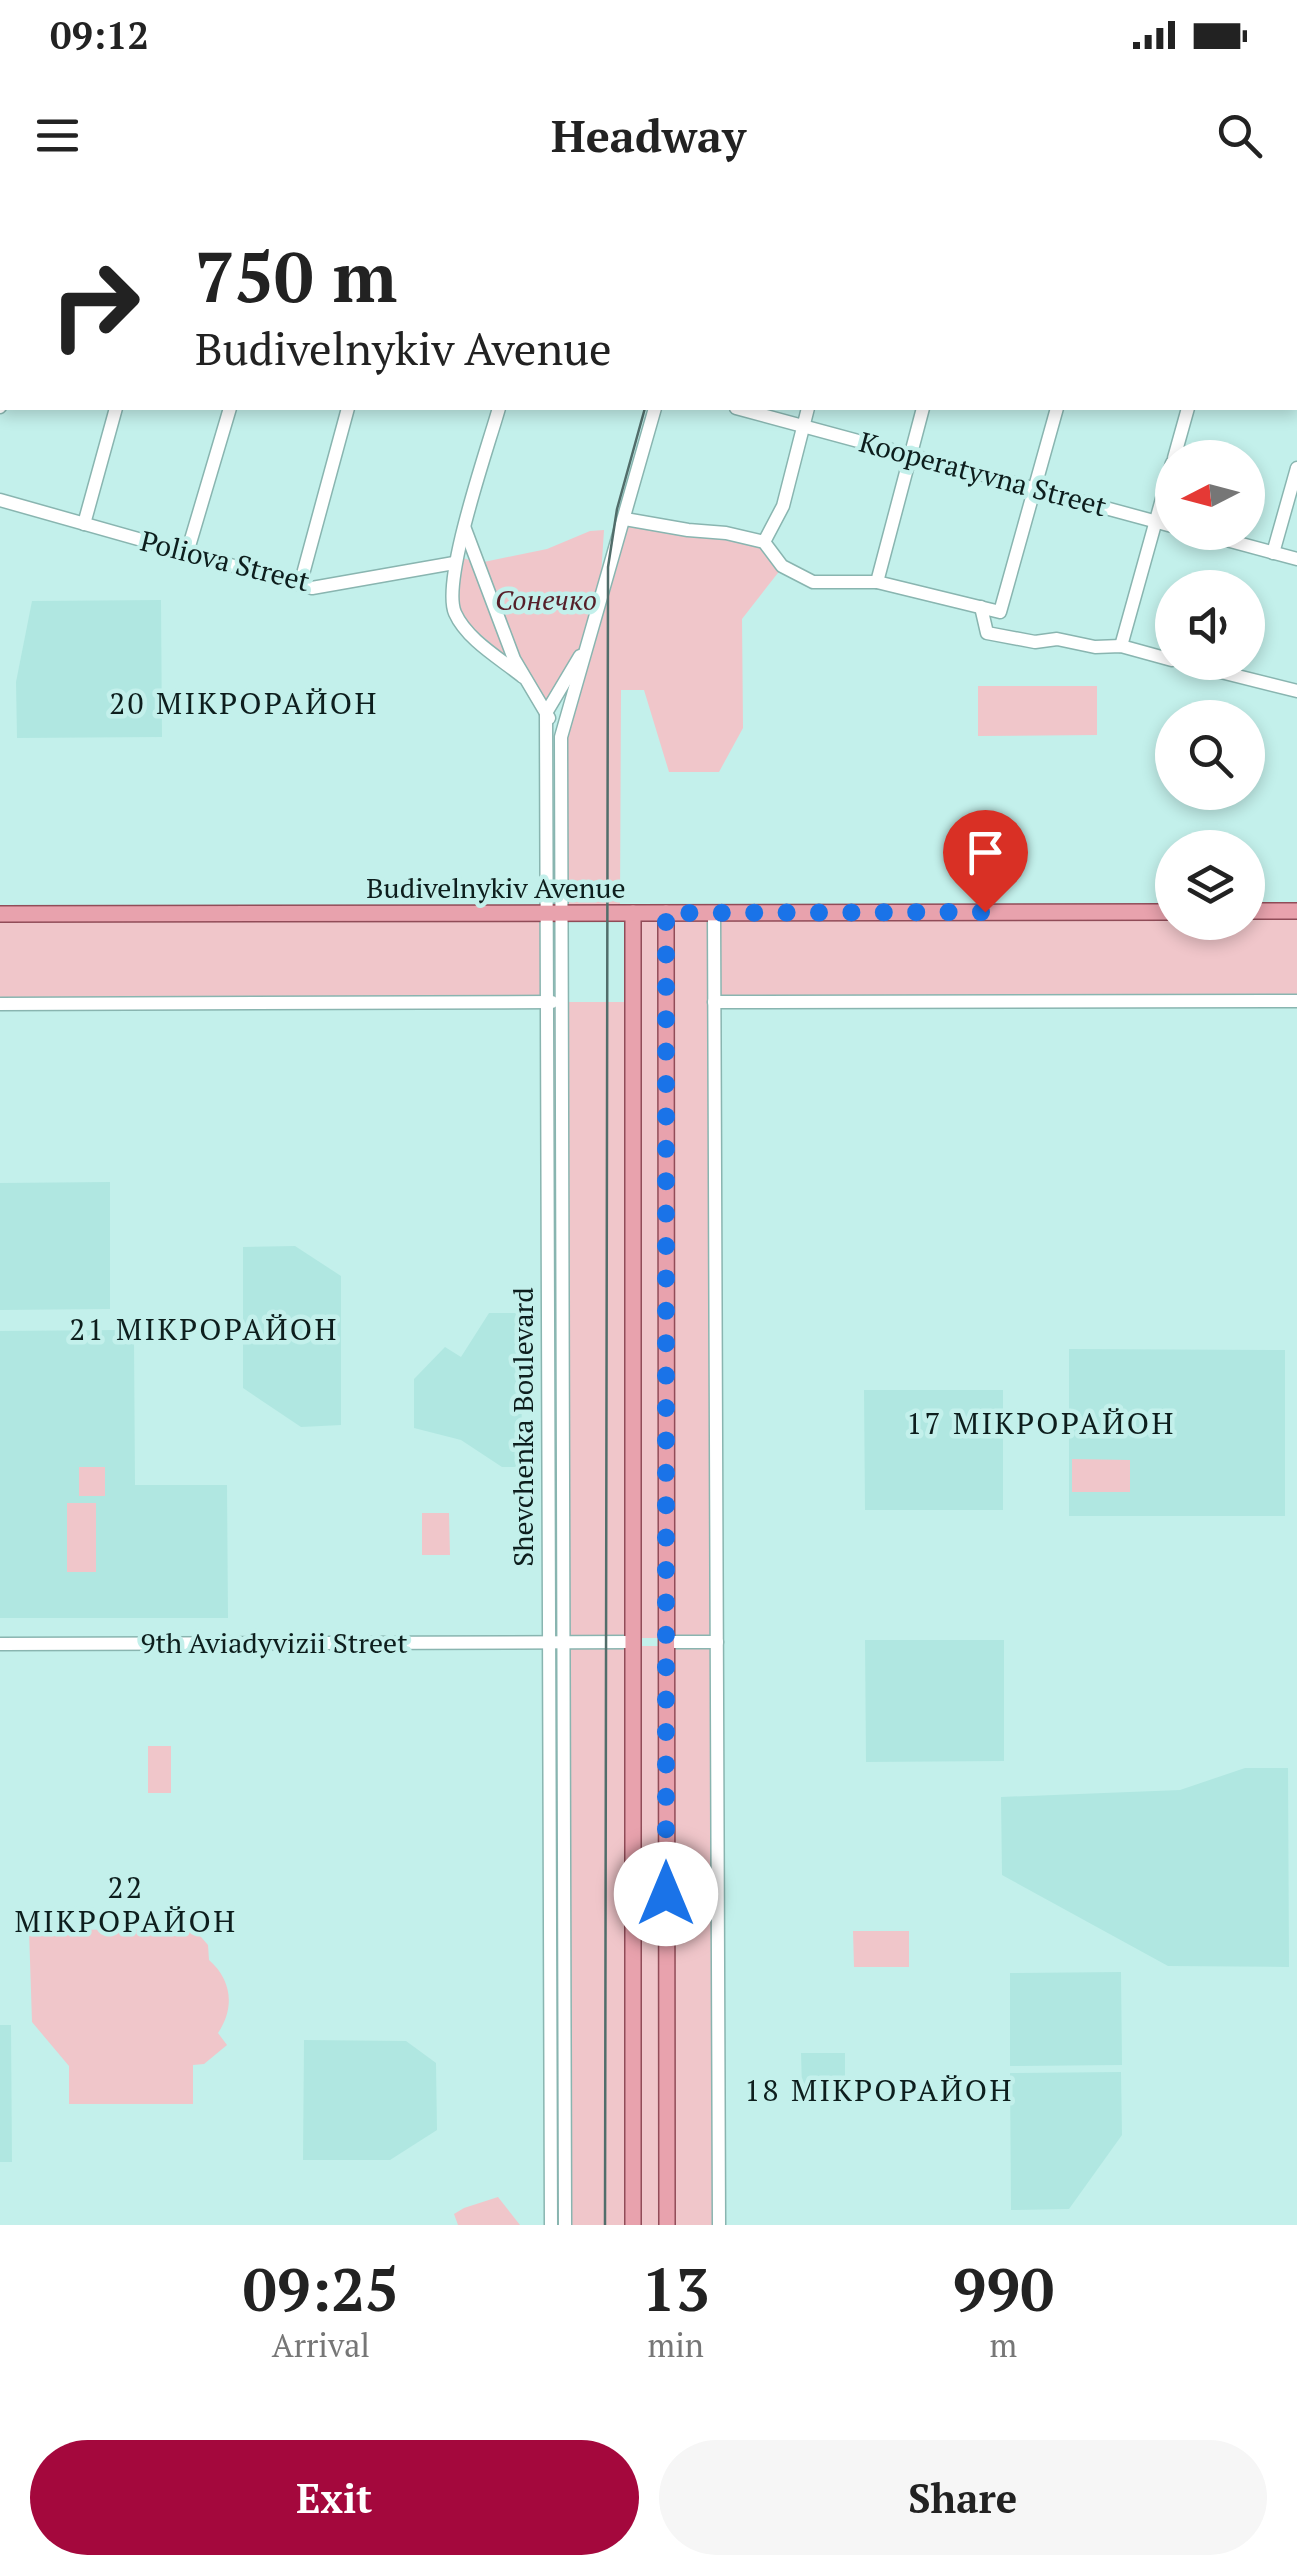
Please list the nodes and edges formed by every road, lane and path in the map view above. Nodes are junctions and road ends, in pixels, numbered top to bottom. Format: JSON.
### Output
{"nodes":[{"id":1,"x":115,"y":410,"type":"edge"},
{"id":2,"x":229,"y":410,"type":"edge"},
{"id":3,"x":347,"y":410,"type":"edge"},
{"id":4,"x":498,"y":410,"type":"edge"},
{"id":5,"x":654,"y":410,"type":"edge"},
{"id":6,"x":744,"y":410,"type":"edge"},
{"id":7,"x":808,"y":410,"type":"edge"},
{"id":8,"x":922,"y":410,"type":"edge"},
{"id":9,"x":1056,"y":410,"type":"edge"},
{"id":10,"x":1187,"y":410,"type":"edge"},
{"id":11,"x":804,"y":426,"type":"junction"},
{"id":12,"x":1179,"y":440,"type":"edge"},
{"id":13,"x":910,"y":455,"type":"junction"},
{"id":14,"x":1297,"y":468,"type":"edge"},
{"id":15,"x":1034,"y":488,"type":"junction"},
{"id":16,"x":0,"y":500,"type":"edge"},
{"id":17,"x":625,"y":519,"type":"junction"},
{"id":18,"x":1155,"y":521,"type":"edge"},
{"id":19,"x":84,"y":524,"type":"junction"},
{"id":20,"x":1155,"y":525,"type":"edge"},
{"id":21,"x":465,"y":529,"type":"junction"},
{"id":22,"x":764,"y":542,"type":"junction"},
{"id":23,"x":1262,"y":550,"type":"edge"},
{"id":24,"x":187,"y":553,"type":"junction"},
{"id":25,"x":1273,"y":553,"type":"junction"},
{"id":26,"x":1297,"y":560,"type":"edge"},
{"id":27,"x":454,"y":562,"type":"junction"},
{"id":28,"x":877,"y":582,"type":"junction"},
{"id":29,"x":300,"y":585,"type":"junction"},
{"id":30,"x":982,"y":608,"type":"junction"},
{"id":31,"x":589,"y":641,"type":"junction"},
{"id":32,"x":1122,"y":646,"type":"junction"},
{"id":33,"x":1155,"y":655,"type":"edge"},
{"id":34,"x":524,"y":677,"type":"junction"},
{"id":35,"x":1253,"y":680,"type":"edge"},
{"id":36,"x":1297,"y":691,"type":"edge"},
{"id":37,"x":546,"y":713,"type":"junction"},
{"id":38,"x":561,"y":738,"type":"junction"},
{"id":39,"x":1297,"y":911,"type":"edge"},
{"id":40,"x":714,"y":912,"type":"junction"},
{"id":41,"x":1155,"y":912,"type":"edge"},
{"id":42,"x":1265,"y":912,"type":"edge"},
{"id":43,"x":553,"y":913,"type":"junction"},
{"id":44,"x":633,"y":913,"type":"junction"},
{"id":45,"x":666,"y":913,"type":"junction"},
{"id":46,"x":0,"y":914,"type":"edge"},
{"id":47,"x":1297,"y":1001,"type":"edge"},
{"id":48,"x":545,"y":1002,"type":"junction"},
{"id":49,"x":560,"y":1002,"type":"junction"},
{"id":50,"x":714,"y":1002,"type":"junction"},
{"id":51,"x":0,"y":1004,"type":"edge"},
{"id":52,"x":549,"y":1477,"type":"junction"},
{"id":53,"x":564,"y":1477,"type":"junction"},
{"id":54,"x":549,"y":1642,"type":"junction"},
{"id":55,"x":565,"y":1642,"type":"junction"},
{"id":56,"x":633,"y":1642,"type":"junction"},
{"id":57,"x":666,"y":1642,"type":"junction"},
{"id":58,"x":717,"y":1642,"type":"junction"},
{"id":59,"x":0,"y":1644,"type":"edge"},
{"id":60,"x":565,"y":1806,"type":"junction"},
{"id":61,"x":549,"y":1807,"type":"junction"},
{"id":62,"x":550,"y":2225,"type":"edge"},
{"id":63,"x":566,"y":2225,"type":"edge"},
{"id":64,"x":633,"y":2225,"type":"edge"},
{"id":65,"x":667,"y":2225,"type":"edge"},
{"id":66,"x":720,"y":2225,"type":"edge"}],
"edges":[{"from":1,"to":19,"type":"street"},
{"from":2,"to":24,"type":"street"},
{"from":3,"to":29,"type":"street"},
{"from":4,"to":21,"type":"street"},
{"from":5,"to":17,"type":"street","name":"Shevchenka Boulevard"},
{"from":6,"to":11,"type":"street","name":"Kooperatyvna Street"},
{"from":7,"to":11,"type":"street"},
{"from":8,"to":13,"type":"street"},
{"from":9,"to":15,"type":"street"},
{"from":10,"to":12,"type":"street"},
{"from":11,"to":13,"type":"street","name":"Kooperatyvna Street"},
{"from":11,"to":22,"type":"street"},
{"from":13,"to":15,"type":"street","name":"Kooperatyvna Street"},
{"from":13,"to":28,"type":"street"},
{"from":14,"to":25,"type":"street"},
{"from":15,"to":18,"type":"street","name":"Kooperatyvna Street"},
{"from":15,"to":30,"type":"street"},
{"from":16,"to":19,"type":"street","name":"Poliova Street"},
{"from":17,"to":22,"type":"street"},
{"from":17,"to":31,"type":"street","name":"Shevchenka Boulevard"},
{"from":19,"to":24,"type":"street","name":"Poliova Street"},
{"from":20,"to":32,"type":"street"},
{"from":21,"to":27,"type":"street"},
{"from":21,"to":34,"type":"street"},
{"from":22,"to":28,"type":"street"},
{"from":23,"to":25,"type":"street"},
{"from":24,"to":29,"type":"street","name":"Poliova Street"},
{"from":25,"to":26,"type":"street"},
{"from":27,"to":29,"type":"street","name":"Poliova Street"},
{"from":27,"to":34,"type":"street"},
{"from":28,"to":30,"type":"street"},
{"from":30,"to":32,"type":"street"},
{"from":31,"to":37,"type":"street","name":"Shevchenka Boulevard"},
{"from":31,"to":38,"type":"street","name":"Shevchenka Boulevard"},
{"from":32,"to":33,"type":"street"},
{"from":34,"to":37,"type":"street"},
{"from":35,"to":36,"type":"street"},
{"from":37,"to":38,"type":"street"},
{"from":37,"to":43,"type":"street","name":"Shevchenka Boulevard"},
{"from":38,"to":43,"type":"street","name":"Shevchenka Boulevard"},
{"from":39,"to":42,"type":"main road"},
{"from":40,"to":41,"type":"main road","name":"Budivelnykiv Avenue"},
{"from":40,"to":45,"type":"main road","name":"Budivelnykiv Avenue"},
{"from":40,"to":50,"type":"street"},
{"from":43,"to":44,"type":"main road","name":"Budivelnykiv Avenue"},
{"from":43,"to":46,"type":"main road","name":"Budivelnykiv Avenue"},
{"from":43,"to":48,"type":"street","name":"Shevchenka Boulevard"},
{"from":43,"to":49,"type":"street","name":"Shevchenka Boulevard"},
{"from":44,"to":45,"type":"main road","name":"Budivelnykiv Avenue"},
{"from":44,"to":56,"type":"main road"},
{"from":45,"to":57,"type":"main road"},
{"from":47,"to":50,"type":"street"},
{"from":48,"to":49,"type":"street"},
{"from":48,"to":51,"type":"street"},
{"from":48,"to":52,"type":"street","name":"Shevchenka Boulevard"},
{"from":49,"to":53,"type":"street","name":"Shevchenka Boulevard"},
{"from":50,"to":58,"type":"street"},
{"from":52,"to":53,"type":"street"},
{"from":52,"to":54,"type":"street","name":"Shevchenka Boulevard"},
{"from":53,"to":55,"type":"street","name":"Shevchenka Boulevard"},
{"from":54,"to":55,"type":"street","name":"9th Aviadyvizii Street"},
{"from":54,"to":59,"type":"street","name":"9th Aviadyvizii Street"},
{"from":54,"to":61,"type":"street","name":"Shevchenka Boulevard"},
{"from":55,"to":56,"type":"street","name":"9th Aviadyvizii Street"},
{"from":55,"to":60,"type":"street","name":"Shevchenka Boulevard"},
{"from":56,"to":57,"type":"main road"},
{"from":56,"to":64,"type":"main road"},
{"from":57,"to":58,"type":"street"},
{"from":57,"to":65,"type":"main road"},
{"from":58,"to":66,"type":"street"},
{"from":60,"to":61,"type":"street"},
{"from":60,"to":63,"type":"street","name":"Shevchenka Boulevard"},
{"from":61,"to":62,"type":"street","name":"Shevchenka Boulevard"}]}
